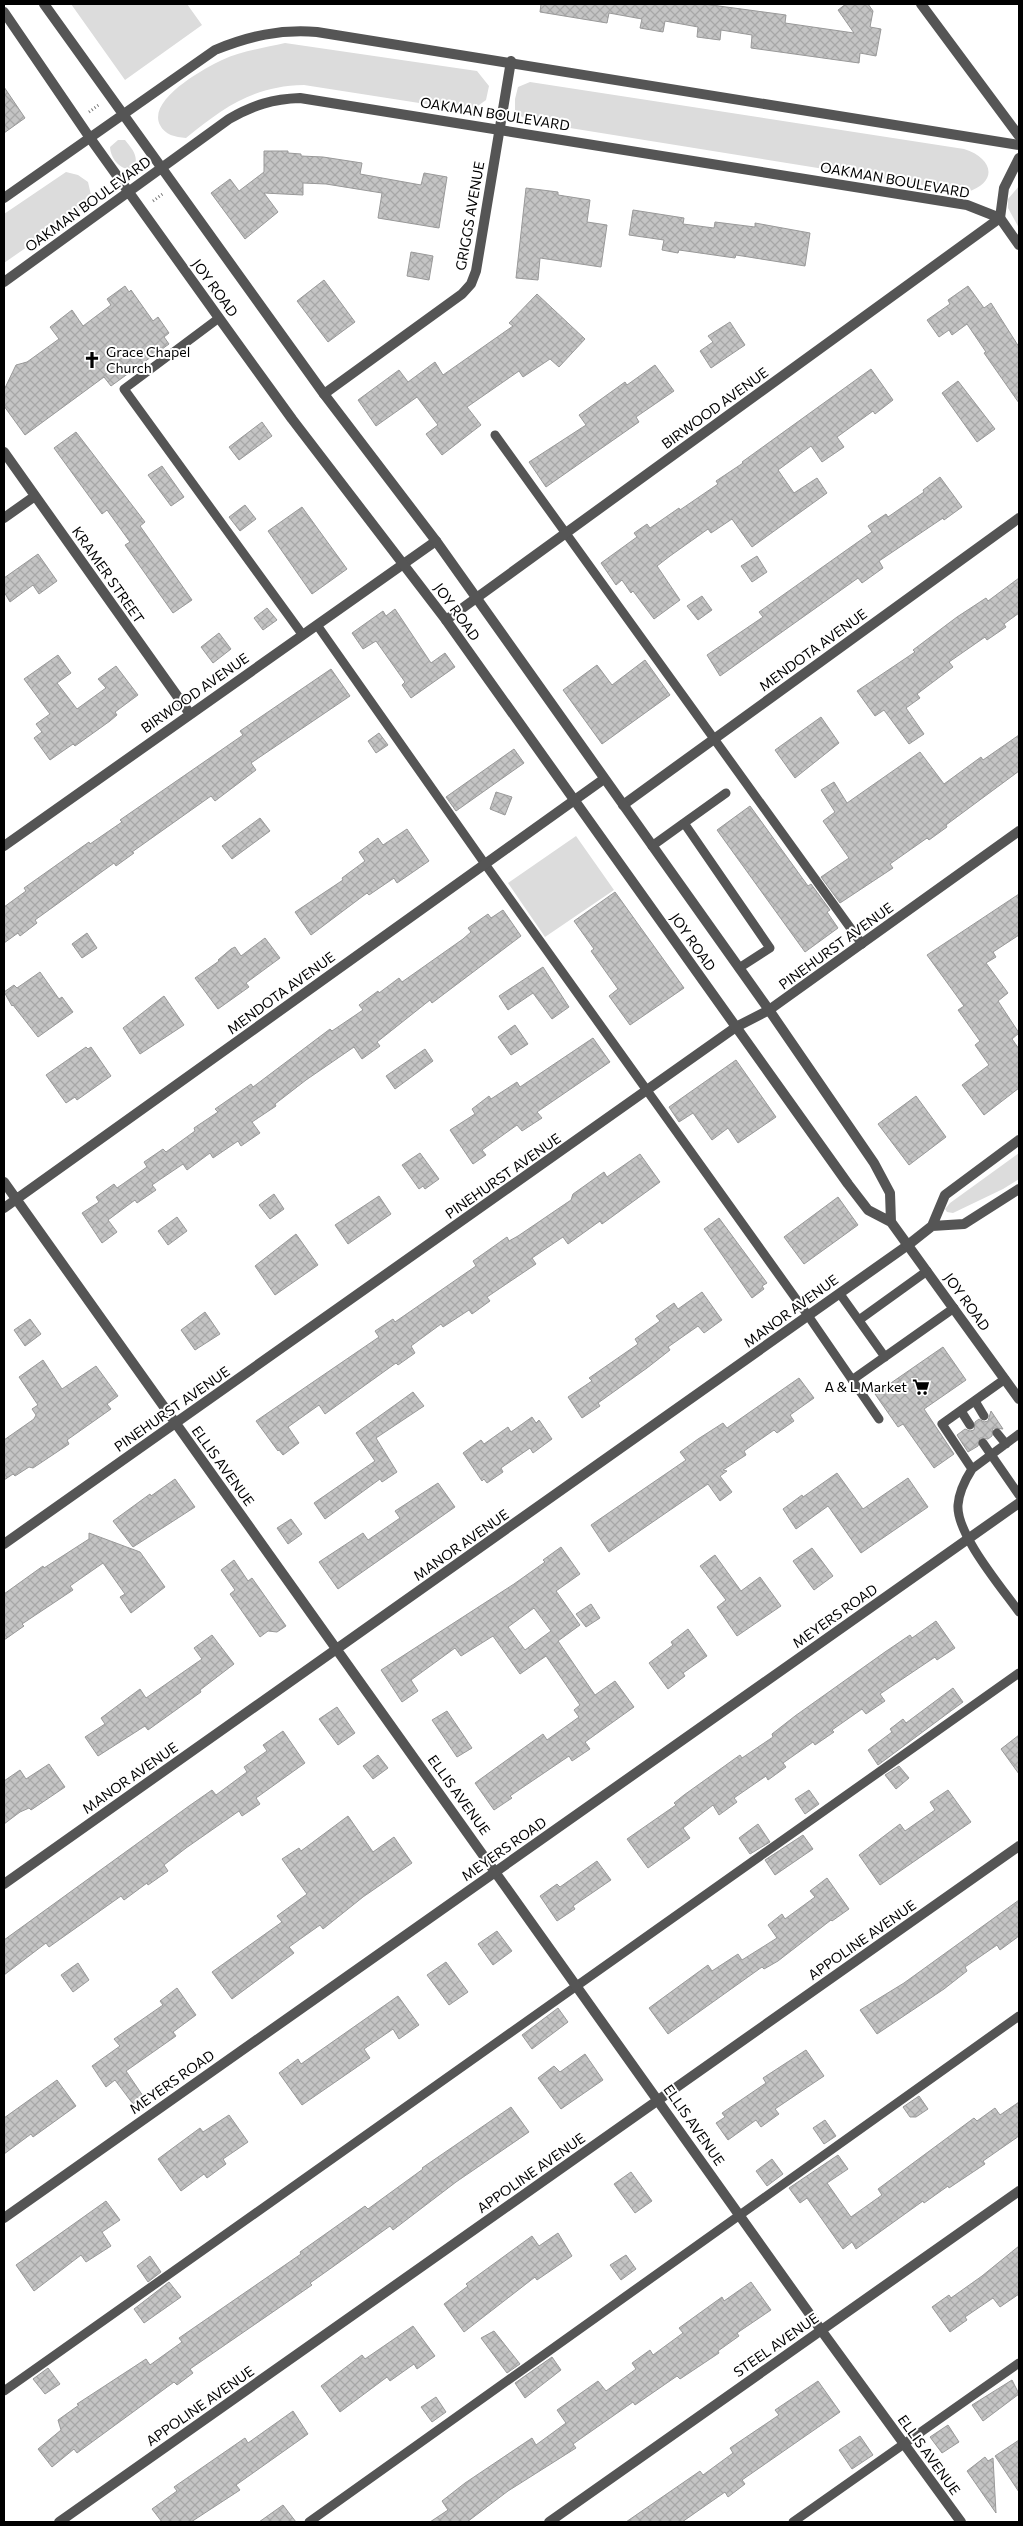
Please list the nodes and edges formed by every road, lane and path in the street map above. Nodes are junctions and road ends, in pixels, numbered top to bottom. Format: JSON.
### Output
{"nodes":[{"id":1,"x":44,"y":4,"type":"edge"},
{"id":2,"x":921,"y":4,"type":"edge"},
{"id":3,"x":4,"y":12,"type":"edge"},
{"id":4,"x":511,"y":61,"type":"junction"},
{"id":5,"x":100,"y":104,"type":"dead end"},
{"id":6,"x":88,"y":112,"type":"dead end"},
{"id":7,"x":123,"y":114,"type":"junction"},
{"id":8,"x":500,"y":128,"type":"junction"},
{"id":9,"x":1019,"y":136,"type":"edge"},
{"id":10,"x":90,"y":138,"type":"junction"},
{"id":11,"x":1019,"y":145,"type":"edge"},
{"id":12,"x":1019,"y":158,"type":"edge"},
{"id":13,"x":161,"y":168,"type":"junction"},
{"id":14,"x":128,"y":191,"type":"junction"},
{"id":15,"x":164,"y":193,"type":"dead end"},
{"id":16,"x":4,"y":198,"type":"edge"},
{"id":17,"x":152,"y":202,"type":"dead end"},
{"id":18,"x":1000,"y":218,"type":"junction"},
{"id":19,"x":1019,"y":245,"type":"edge"},
{"id":20,"x":4,"y":282,"type":"edge"},
{"id":21,"x":219,"y":318,"type":"junction"},
{"id":22,"x":324,"y":394,"type":"junction"},
{"id":23,"x":494,"y":435,"type":"dead end"},
{"id":24,"x":4,"y":452,"type":"edge"},
{"id":25,"x":35,"y":496,"type":"junction"},
{"id":26,"x":4,"y":518,"type":"edge"},
{"id":27,"x":1019,"y":518,"type":"edge"},
{"id":28,"x":566,"y":534,"type":"junction"},
{"id":29,"x":436,"y":541,"type":"junction"},
{"id":30,"x":403,"y":562,"type":"junction"},
{"id":31,"x":477,"y":599,"type":"junction"},
{"id":32,"x":446,"y":620,"type":"junction"},
{"id":33,"x":316,"y":625,"type":"junction"},
{"id":34,"x":302,"y":634,"type":"junction"},
{"id":35,"x":190,"y":714,"type":"junction"},
{"id":36,"x":714,"y":739,"type":"junction"},
{"id":37,"x":604,"y":778,"type":"junction"},
{"id":38,"x":726,"y":793,"type":"dead end"},
{"id":39,"x":575,"y":800,"type":"junction"},
{"id":40,"x":623,"y":805,"type":"junction"},
{"id":41,"x":684,"y":823,"type":"junction"},
{"id":42,"x":1019,"y":831,"type":"edge"},
{"id":43,"x":4,"y":846,"type":"edge"},
{"id":44,"x":652,"y":846,"type":"junction"},
{"id":45,"x":485,"y":864,"type":"junction"},
{"id":46,"x":862,"y":944,"type":"junction"},
{"id":47,"x":739,"y":968,"type":"junction"},
{"id":48,"x":769,"y":1010,"type":"junction"},
{"id":49,"x":736,"y":1027,"type":"junction"},
{"id":50,"x":647,"y":1091,"type":"junction"},
{"id":51,"x":1019,"y":1140,"type":"edge"},
{"id":52,"x":4,"y":1182,"type":"edge"},
{"id":53,"x":1019,"y":1190,"type":"edge"},
{"id":54,"x":16,"y":1199,"type":"junction"},
{"id":55,"x":4,"y":1208,"type":"edge"},
{"id":56,"x":891,"y":1222,"type":"junction"},
{"id":57,"x":932,"y":1226,"type":"junction"},
{"id":58,"x":908,"y":1245,"type":"junction"},
{"id":59,"x":927,"y":1271,"type":"junction"},
{"id":60,"x":840,"y":1294,"type":"junction"},
{"id":61,"x":954,"y":1308,"type":"junction"},
{"id":62,"x":809,"y":1316,"type":"junction"},
{"id":63,"x":858,"y":1320,"type":"junction"},
{"id":64,"x":885,"y":1357,"type":"junction"},
{"id":65,"x":1005,"y":1379,"type":"junction"},
{"id":66,"x":852,"y":1380,"type":"junction"},
{"id":67,"x":1019,"y":1399,"type":"edge"},
{"id":68,"x":975,"y":1401,"type":"junction"},
{"id":69,"x":961,"y":1411,"type":"junction"},
{"id":70,"x":984,"y":1416,"type":"dead end"},
{"id":71,"x":878,"y":1419,"type":"dead end"},
{"id":72,"x":176,"y":1423,"type":"junction"},
{"id":73,"x":970,"y":1425,"type":"dead end"},
{"id":74,"x":997,"y":1433,"type":"dead end"},
{"id":75,"x":1019,"y":1434,"type":"edge"},
{"id":76,"x":983,"y":1443,"type":"dead end"},
{"id":77,"x":1006,"y":1444,"type":"junction"},
{"id":78,"x":991,"y":1455,"type":"junction"},
{"id":79,"x":972,"y":1469,"type":"junction"},
{"id":80,"x":1019,"y":1495,"type":"edge"},
{"id":81,"x":1019,"y":1503,"type":"edge"},
{"id":82,"x":968,"y":1540,"type":"junction"},
{"id":83,"x":4,"y":1544,"type":"edge"},
{"id":84,"x":1019,"y":1612,"type":"edge"},
{"id":85,"x":337,"y":1649,"type":"junction"},
{"id":86,"x":1019,"y":1673,"type":"edge"},
{"id":87,"x":1019,"y":1846,"type":"edge"},
{"id":88,"x":496,"y":1871,"type":"junction"},
{"id":89,"x":4,"y":1884,"type":"edge"},
{"id":90,"x":578,"y":1986,"type":"junction"},
{"id":91,"x":1019,"y":2016,"type":"edge"},
{"id":92,"x":659,"y":2100,"type":"junction"},
{"id":93,"x":1019,"y":2191,"type":"edge"},
{"id":94,"x":739,"y":2214,"type":"junction"},
{"id":95,"x":4,"y":2218,"type":"edge"},
{"id":96,"x":821,"y":2330,"type":"junction"},
{"id":97,"x":1019,"y":2363,"type":"edge"},
{"id":98,"x":4,"y":2391,"type":"edge"},
{"id":99,"x":905,"y":2444,"type":"junction"},
{"id":100,"x":59,"y":2522,"type":"edge"},
{"id":101,"x":309,"y":2522,"type":"edge"},
{"id":102,"x":550,"y":2522,"type":"edge"},
{"id":103,"x":793,"y":2522,"type":"edge"},
{"id":104,"x":961,"y":2522,"type":"edge"}],
"edges":[{"from":1,"to":7,"type":"street","name":"JOY ROAD"},
{"from":2,"to":9,"type":"street"},
{"from":3,"to":10,"type":"street","name":"JOY ROAD"},
{"from":4,"to":7,"type":"street"},
{"from":4,"to":8,"type":"street","name":"GRIGGS AVENUE"},
{"from":4,"to":11,"type":"street"},
{"from":5,"to":6,"type":"path"},
{"from":7,"to":10,"type":"street"},
{"from":7,"to":13,"type":"street","name":"JOY ROAD"},
{"from":8,"to":13,"type":"street","name":"OAKMAN BOULEVARD"},
{"from":8,"to":18,"type":"street","name":"OAKMAN BOULEVARD"},
{"from":8,"to":22,"type":"street","name":"GRIGGS AVENUE"},
{"from":10,"to":14,"type":"street","name":"JOY ROAD"},
{"from":10,"to":16,"type":"street"},
{"from":12,"to":18,"type":"street"},
{"from":13,"to":14,"type":"street","name":"OAKMAN BOULEVARD"},
{"from":13,"to":22,"type":"street","name":"JOY ROAD"},
{"from":14,"to":20,"type":"street","name":"OAKMAN BOULEVARD"},
{"from":14,"to":21,"type":"street","name":"JOY ROAD"},
{"from":15,"to":17,"type":"path"},
{"from":18,"to":19,"type":"street"},
{"from":18,"to":28,"type":"street","name":"BIRWOOD AVENUE"},
{"from":21,"to":30,"type":"street","name":"JOY ROAD"},
{"from":21,"to":34,"type":"lane"},
{"from":22,"to":29,"type":"street","name":"JOY ROAD"},
{"from":23,"to":28,"type":"lane"},
{"from":24,"to":25,"type":"street","name":"KRAMER STREET"},
{"from":25,"to":26,"type":"street"},
{"from":25,"to":35,"type":"street","name":"KRAMER STREET"},
{"from":27,"to":36,"type":"street","name":"MENDOTA AVENUE"},
{"from":28,"to":31,"type":"street","name":"BIRWOOD AVENUE"},
{"from":28,"to":36,"type":"lane"},
{"from":29,"to":30,"type":"street","name":"BIRWOOD AVENUE"},
{"from":29,"to":31,"type":"street","name":"JOY ROAD"},
{"from":30,"to":32,"type":"street","name":"JOY ROAD"},
{"from":30,"to":33,"type":"street","name":"BIRWOOD AVENUE"},
{"from":31,"to":32,"type":"street","name":"BIRWOOD AVENUE"},
{"from":31,"to":37,"type":"street","name":"JOY ROAD"},
{"from":32,"to":39,"type":"street","name":"JOY ROAD"},
{"from":33,"to":34,"type":"street","name":"BIRWOOD AVENUE"},
{"from":33,"to":45,"type":"lane"},
{"from":34,"to":35,"type":"street","name":"BIRWOOD AVENUE"},
{"from":35,"to":43,"type":"street","name":"BIRWOOD AVENUE"},
{"from":36,"to":40,"type":"street","name":"MENDOTA AVENUE"},
{"from":36,"to":46,"type":"lane"},
{"from":37,"to":39,"type":"street","name":"MENDOTA AVENUE"},
{"from":37,"to":40,"type":"street","name":"JOY ROAD"},
{"from":38,"to":41,"type":"lane"},
{"from":39,"to":45,"type":"street","name":"MENDOTA AVENUE"},
{"from":39,"to":49,"type":"street","name":"JOY ROAD"},
{"from":40,"to":44,"type":"street","name":"JOY ROAD"},
{"from":41,"to":44,"type":"lane"},
{"from":41,"to":47,"type":"lane"},
{"from":42,"to":46,"type":"street","name":"PINEHURST AVENUE"},
{"from":44,"to":47,"type":"street","name":"JOY ROAD"},
{"from":45,"to":50,"type":"lane"},
{"from":45,"to":54,"type":"street","name":"MENDOTA AVENUE"},
{"from":46,"to":48,"type":"street","name":"PINEHURST AVENUE"},
{"from":47,"to":48,"type":"street","name":"JOY ROAD"},
{"from":48,"to":49,"type":"street","name":"PINEHURST AVENUE"},
{"from":48,"to":56,"type":"street","name":"JOY ROAD"},
{"from":49,"to":50,"type":"street","name":"PINEHURST AVENUE"},
{"from":49,"to":56,"type":"street","name":"JOY ROAD"},
{"from":50,"to":62,"type":"lane"},
{"from":50,"to":72,"type":"street","name":"PINEHURST AVENUE"},
{"from":51,"to":57,"type":"street","name":"MANOR AVENUE"},
{"from":52,"to":54,"type":"street","name":"ELLIS AVENUE"},
{"from":53,"to":57,"type":"street"},
{"from":54,"to":55,"type":"street","name":"MENDOTA AVENUE"},
{"from":54,"to":72,"type":"street","name":"ELLIS AVENUE"},
{"from":56,"to":58,"type":"street","name":"JOY ROAD"},
{"from":57,"to":58,"type":"street","name":"MANOR AVENUE"},
{"from":58,"to":59,"type":"street","name":"JOY ROAD"},
{"from":58,"to":60,"type":"street","name":"MANOR AVENUE"},
{"from":59,"to":61,"type":"street","name":"JOY ROAD"},
{"from":59,"to":63,"type":"lane"},
{"from":60,"to":62,"type":"street","name":"MANOR AVENUE"},
{"from":60,"to":63,"type":"lane"},
{"from":61,"to":64,"type":"lane"},
{"from":61,"to":65,"type":"street","name":"JOY ROAD"},
{"from":62,"to":66,"type":"lane"},
{"from":62,"to":85,"type":"street","name":"MANOR AVENUE"},
{"from":63,"to":64,"type":"lane"},
{"from":64,"to":66,"type":"lane"},
{"from":65,"to":67,"type":"street","name":"JOY ROAD"},
{"from":65,"to":68,"type":"lane"},
{"from":66,"to":71,"type":"lane"},
{"from":68,"to":69,"type":"lane"},
{"from":68,"to":70,"type":"lane"},
{"from":69,"to":73,"type":"lane"},
{"from":69,"to":79,"type":"lane"},
{"from":72,"to":83,"type":"street","name":"PINEHURST AVENUE"},
{"from":72,"to":85,"type":"street","name":"ELLIS AVENUE"},
{"from":74,"to":77,"type":"lane"},
{"from":75,"to":77,"type":"lane"},
{"from":76,"to":78,"type":"lane"},
{"from":77,"to":78,"type":"lane"},
{"from":78,"to":79,"type":"lane"},
{"from":78,"to":80,"type":"lane"},
{"from":79,"to":82,"type":"lane"},
{"from":81,"to":82,"type":"street","name":"MEYERS ROAD"},
{"from":82,"to":84,"type":"lane"},
{"from":82,"to":88,"type":"street","name":"MEYERS ROAD"},
{"from":85,"to":88,"type":"street","name":"ELLIS AVENUE"},
{"from":85,"to":89,"type":"street","name":"MANOR AVENUE"},
{"from":86,"to":90,"type":"lane"},
{"from":87,"to":92,"type":"street","name":"APPOLINE AVENUE"},
{"from":88,"to":90,"type":"street","name":"ELLIS AVENUE"},
{"from":88,"to":95,"type":"street","name":"MEYERS ROAD"},
{"from":90,"to":92,"type":"street","name":"ELLIS AVENUE"},
{"from":90,"to":98,"type":"lane"},
{"from":91,"to":94,"type":"lane"},
{"from":92,"to":94,"type":"street","name":"ELLIS AVENUE"},
{"from":92,"to":100,"type":"street","name":"APPOLINE AVENUE"},
{"from":93,"to":96,"type":"street","name":"STEEL AVENUE"},
{"from":94,"to":96,"type":"street","name":"ELLIS AVENUE"},
{"from":94,"to":101,"type":"lane"},
{"from":96,"to":99,"type":"street","name":"ELLIS AVENUE"},
{"from":96,"to":102,"type":"street","name":"STEEL AVENUE"},
{"from":97,"to":99,"type":"lane"},
{"from":99,"to":103,"type":"lane"},
{"from":99,"to":104,"type":"street","name":"ELLIS AVENUE"}]}
